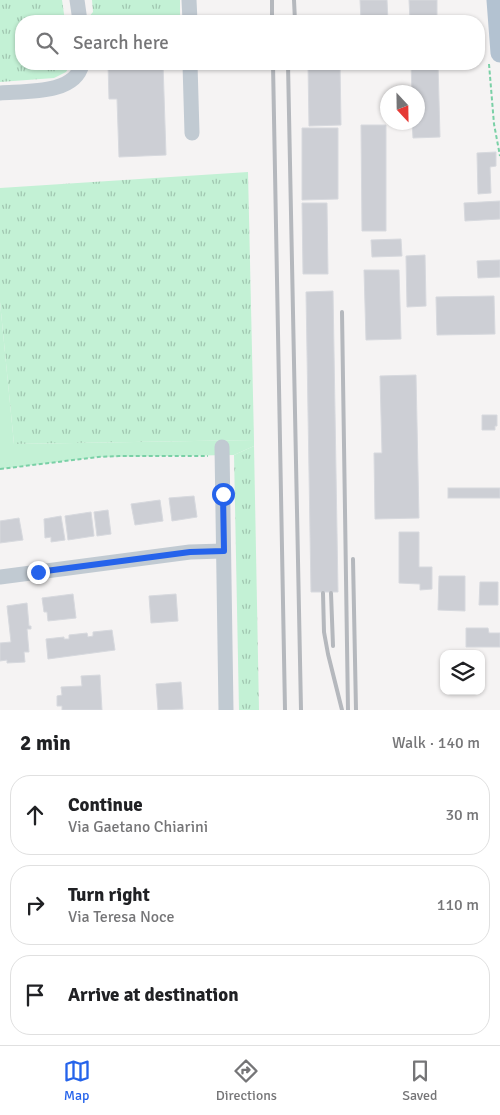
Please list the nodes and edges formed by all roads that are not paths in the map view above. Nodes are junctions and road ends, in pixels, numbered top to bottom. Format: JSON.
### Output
{"nodes":[{"id":1,"x":77,"y":0,"type":"edge"},
{"id":2,"x":189,"y":0,"type":"edge"},
{"id":3,"x":496,"y":0,"type":"edge"},
{"id":4,"x":79,"y":15,"type":"edge"},
{"id":5,"x":190,"y":15,"type":"edge"},
{"id":6,"x":494,"y":57,"type":"edge"},
{"id":7,"x":80,"y":70,"type":"edge"},
{"id":8,"x":190,"y":70,"type":"edge"},
{"id":9,"x":0,"y":93,"type":"edge"},
{"id":10,"x":192,"y":133,"type":"dead end"},
{"id":11,"x":218,"y":451,"type":"road end"},
{"id":12,"x":224,"y":551,"type":"junction"},
{"id":13,"x":0,"y":577,"type":"edge"},
{"id":14,"x":226,"y":710,"type":"edge"}],
"edges":[{"from":1,"to":4,"type":"street"},
{"from":2,"to":5,"type":"street"},
{"from":3,"to":6,"type":"main road"},
{"from":7,"to":9,"type":"street"},
{"from":8,"to":10,"type":"street"},
{"from":11,"to":12,"type":"street"},
{"from":12,"to":13,"type":"street"},
{"from":12,"to":14,"type":"street"}]}
